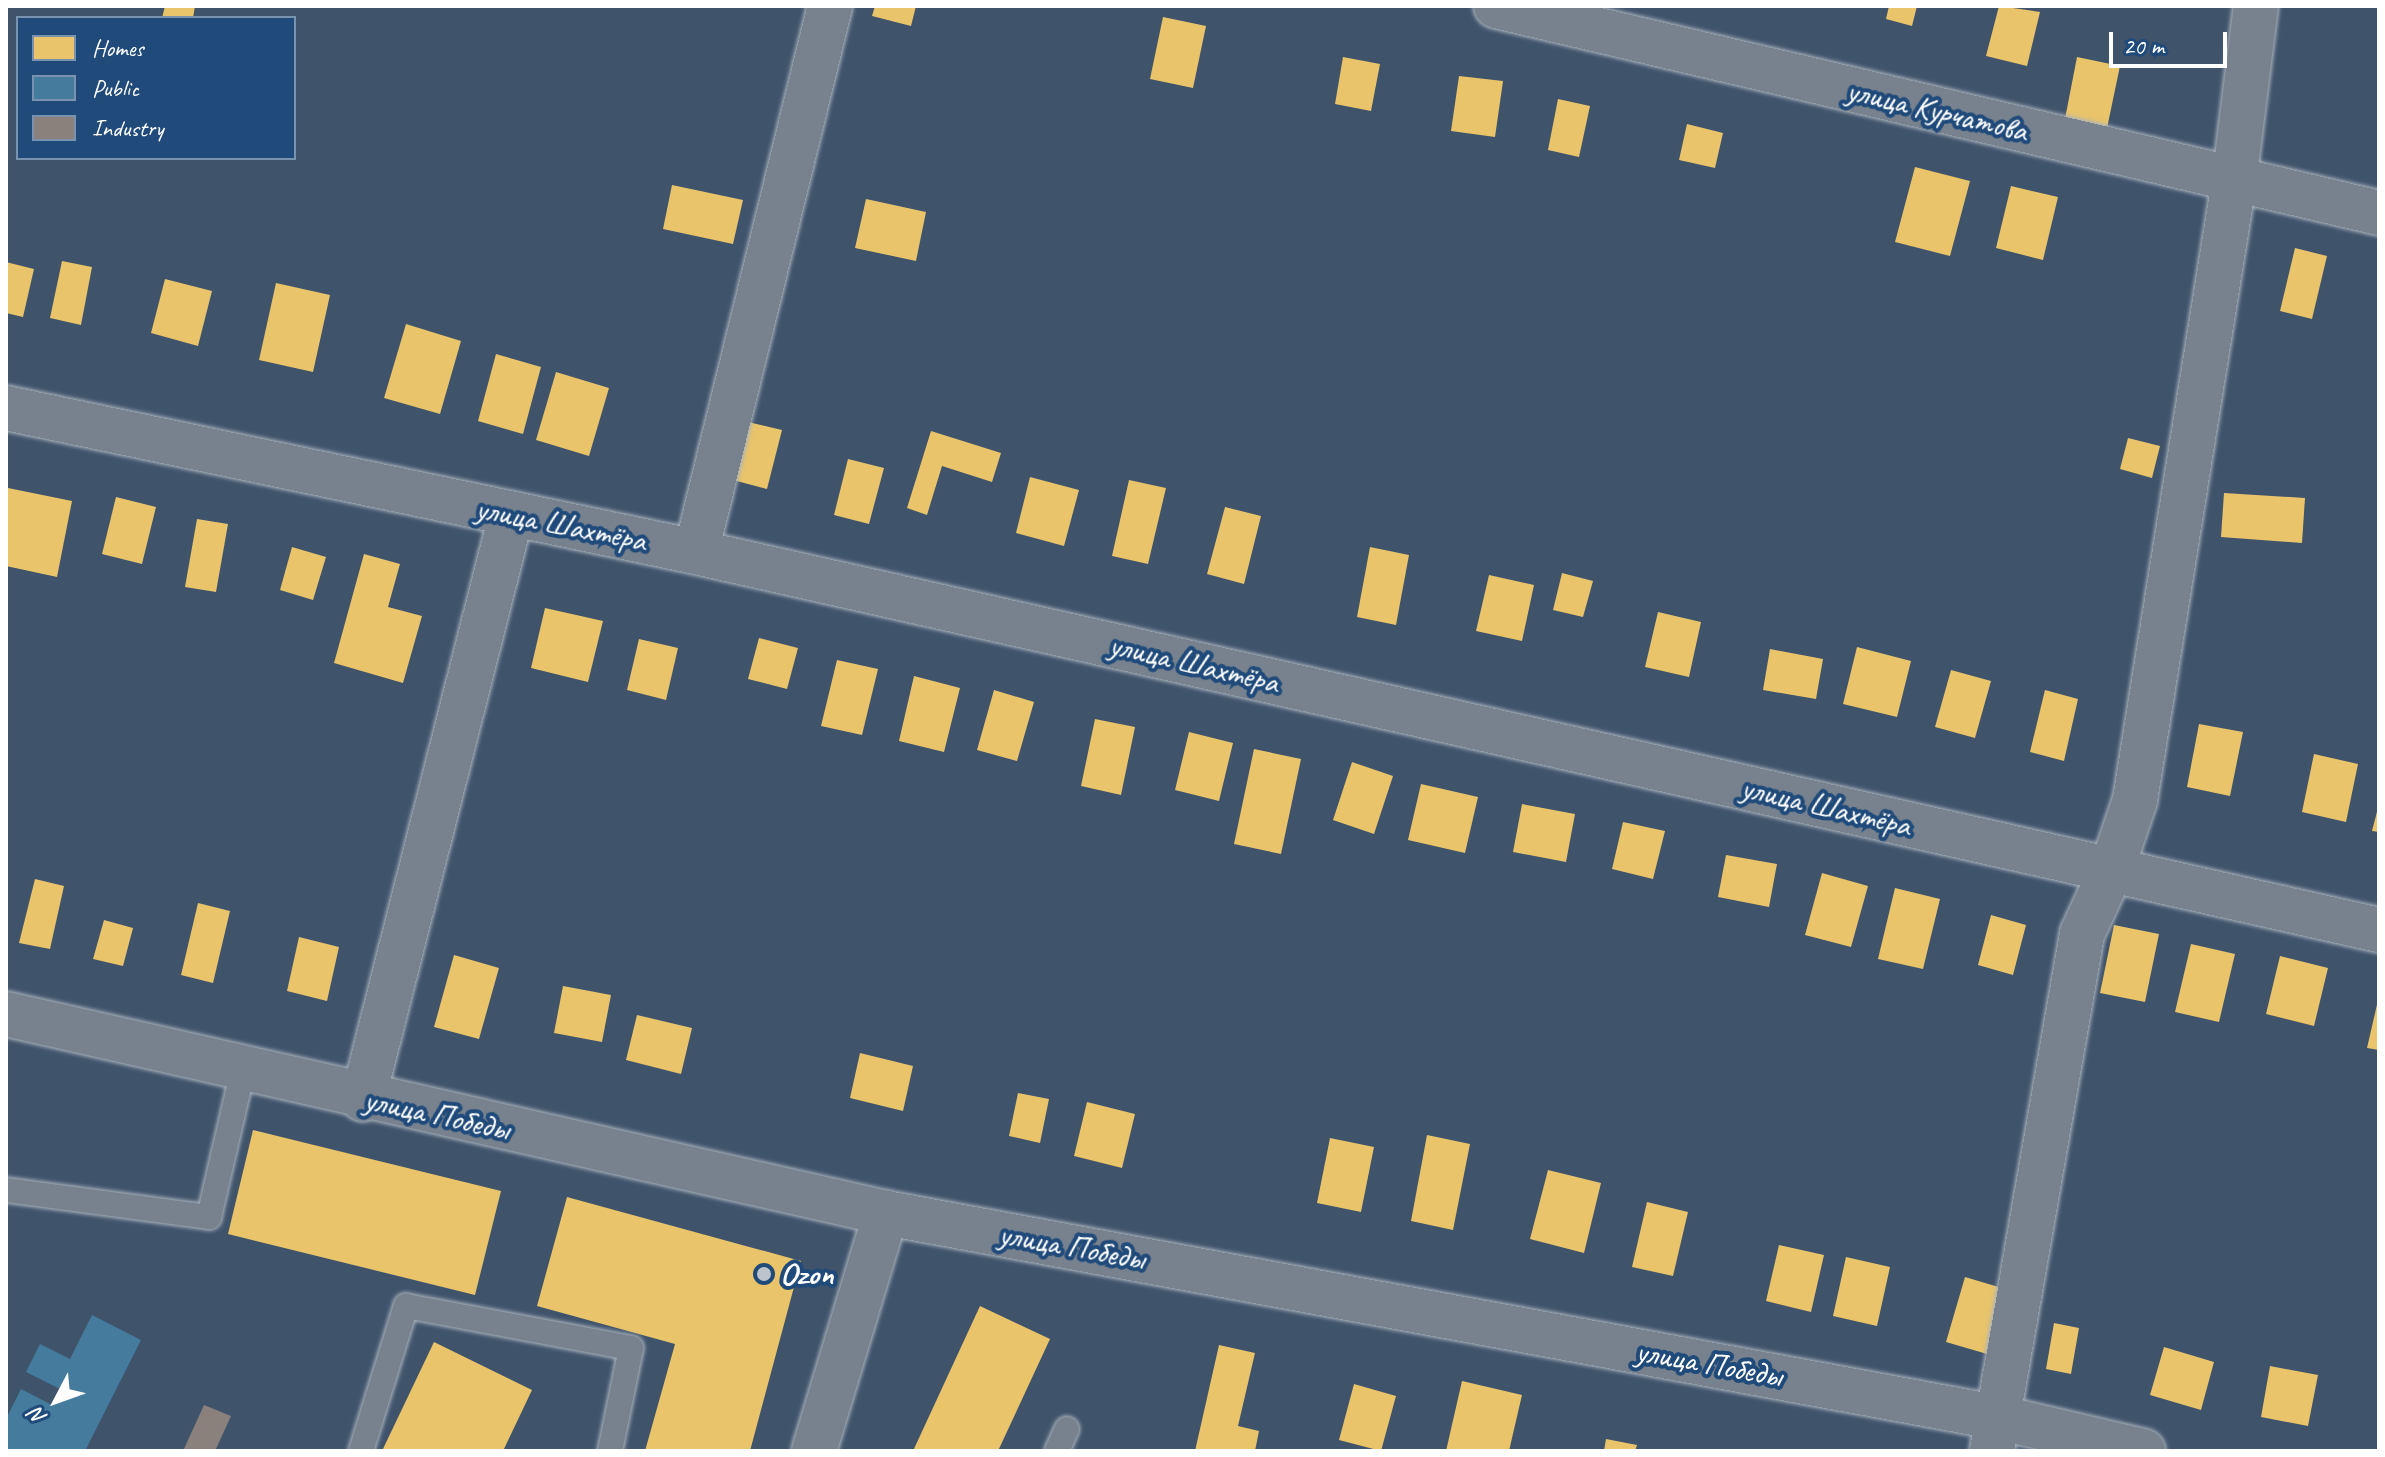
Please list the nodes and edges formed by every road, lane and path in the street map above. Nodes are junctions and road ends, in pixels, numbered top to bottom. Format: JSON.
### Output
{"nodes":[{"id":1,"x":830,"y":6,"type":"edge"},
{"id":2,"x":1496,"y":6,"type":"edge"},
{"id":3,"x":2256,"y":6,"type":"edge"},
{"id":4,"x":2234,"y":182,"type":"junction"},
{"id":5,"x":2379,"y":213,"type":"edge"},
{"id":6,"x":6,"y":408,"type":"edge"},
{"id":7,"x":511,"y":516,"type":"junction"},
{"id":8,"x":696,"y":552,"type":"junction"},
{"id":9,"x":2111,"y":871,"type":"junction"},
{"id":10,"x":2379,"y":930,"type":"edge"},
{"id":11,"x":6,"y":1014,"type":"edge"},
{"id":12,"x":243,"y":1070,"type":"junction"},
{"id":13,"x":363,"y":1099,"type":"junction"},
{"id":14,"x":6,"y":1190,"type":"edge"},
{"id":15,"x":886,"y":1213,"type":"junction"},
{"id":16,"x":1997,"y":1434,"type":"edge"},
{"id":17,"x":361,"y":1451,"type":"edge"},
{"id":18,"x":610,"y":1451,"type":"edge"},
{"id":19,"x":814,"y":1451,"type":"edge"},
{"id":20,"x":2143,"y":1451,"type":"edge"}],
"edges":[{"from":1,"to":8,"type":"street"},
{"from":2,"to":4,"type":"street","name":"улица Курчатова"},
{"from":3,"to":4,"type":"street"},
{"from":4,"to":5,"type":"street","name":"улица Курчатова"},
{"from":4,"to":9,"type":"street"},
{"from":6,"to":7,"type":"street","name":"улица Шахтёра"},
{"from":7,"to":8,"type":"street","name":"улица Шахтёра"},
{"from":7,"to":13,"type":"street"},
{"from":8,"to":9,"type":"street","name":"улица Шахтёра"},
{"from":9,"to":10,"type":"street","name":"улица Шахтёра"},
{"from":9,"to":16,"type":"street"},
{"from":11,"to":12,"type":"street","name":"улица Победы"},
{"from":12,"to":13,"type":"street","name":"улица Победы"},
{"from":12,"to":14,"type":"lane"},
{"from":13,"to":15,"type":"street","name":"улица Победы"},
{"from":15,"to":16,"type":"street","name":"улица Победы"},
{"from":15,"to":19,"type":"street"},
{"from":16,"to":20,"type":"street","name":"улица Победы"},
{"from":17,"to":18,"type":"lane"}]}
